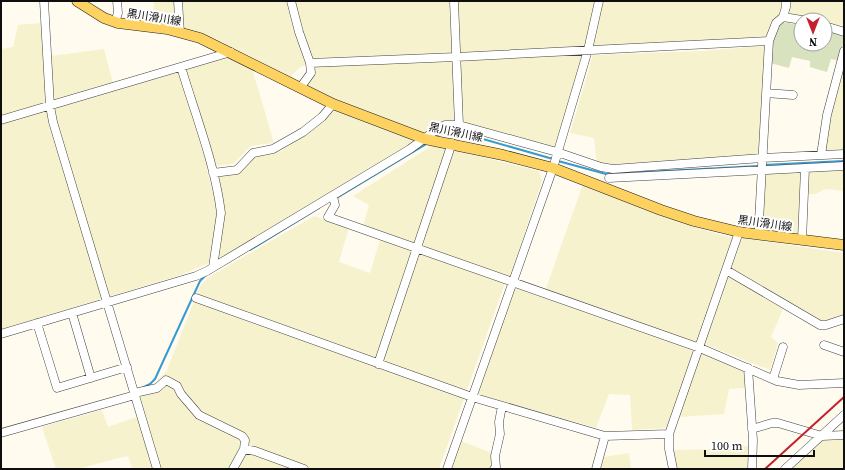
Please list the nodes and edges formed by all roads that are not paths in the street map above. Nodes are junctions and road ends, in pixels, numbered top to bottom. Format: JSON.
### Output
{"nodes":[{"id":1,"x":44,"y":1,"type":"edge"},
{"id":2,"x":78,"y":1,"type":"edge"},
{"id":3,"x":117,"y":1,"type":"edge"},
{"id":4,"x":178,"y":1,"type":"edge"},
{"id":5,"x":291,"y":1,"type":"edge"},
{"id":6,"x":454,"y":1,"type":"edge"},
{"id":7,"x":599,"y":1,"type":"edge"},
{"id":8,"x":786,"y":1,"type":"edge"},
{"id":9,"x":783,"y":17,"type":"junction"},
{"id":10,"x":793,"y":19,"type":"edge"},
{"id":11,"x":115,"y":22,"type":"junction"},
{"id":12,"x":833,"y":29,"type":"edge"},
{"id":13,"x":844,"y":32,"type":"edge"},
{"id":14,"x":180,"y":33,"type":"junction"},
{"id":15,"x":769,"y":41,"type":"junction"},
{"id":16,"x":588,"y":50,"type":"junction"},
{"id":17,"x":230,"y":52,"type":"junction"},
{"id":18,"x":844,"y":52,"type":"edge"},
{"id":19,"x":456,"y":57,"type":"junction"},
{"id":20,"x":310,"y":63,"type":"junction"},
{"id":21,"x":181,"y":67,"type":"junction"},
{"id":22,"x":300,"y":88,"type":"junction"},
{"id":23,"x":766,"y":93,"type":"junction"},
{"id":24,"x":793,"y":95,"type":"dead end"},
{"id":25,"x":333,"y":104,"type":"junction"},
{"id":26,"x":50,"y":106,"type":"junction"},
{"id":27,"x":1,"y":120,"type":"edge"},
{"id":28,"x":459,"y":125,"type":"junction"},
{"id":29,"x":425,"y":139,"type":"junction"},
{"id":30,"x":452,"y":143,"type":"junction"},
{"id":31,"x":557,"y":152,"type":"junction"},
{"id":32,"x":844,"y":154,"type":"edge"},
{"id":33,"x":821,"y":155,"type":"junction"},
{"id":34,"x":762,"y":158,"type":"junction"},
{"id":35,"x":844,"y":166,"type":"edge"},
{"id":36,"x":552,"y":168,"type":"junction"},
{"id":37,"x":805,"y":168,"type":"junction"},
{"id":38,"x":762,"y":171,"type":"junction"},
{"id":39,"x":213,"y":173,"type":"junction"},
{"id":40,"x":609,"y":178,"type":"dead end"},
{"id":41,"x":333,"y":196,"type":"junction"},
{"id":42,"x":739,"y":232,"type":"junction"},
{"id":43,"x":759,"y":235,"type":"junction"},
{"id":44,"x":802,"y":240,"type":"junction"},
{"id":45,"x":844,"y":245,"type":"edge"},
{"id":46,"x":416,"y":248,"type":"junction"},
{"id":47,"x":213,"y":267,"type":"junction"},
{"id":48,"x":726,"y":270,"type":"junction"},
{"id":49,"x":512,"y":282,"type":"junction"},
{"id":50,"x":196,"y":298,"type":"dead end"},
{"id":51,"x":107,"y":302,"type":"junction"},
{"id":52,"x":72,"y":313,"type":"junction"},
{"id":53,"x":844,"y":319,"type":"edge"},
{"id":54,"x":37,"y":323,"type":"junction"},
{"id":55,"x":1,"y":334,"type":"edge"},
{"id":56,"x":824,"y":345,"type":"dead end"},
{"id":57,"x":782,"y":347,"type":"dead end"},
{"id":58,"x":700,"y":348,"type":"junction"},
{"id":59,"x":844,"y":352,"type":"edge"},
{"id":60,"x":378,"y":364,"type":"junction"},
{"id":61,"x":126,"y":367,"type":"junction"},
{"id":62,"x":748,"y":368,"type":"junction"},
{"id":63,"x":91,"y":378,"type":"junction"},
{"id":64,"x":773,"y":379,"type":"junction"},
{"id":65,"x":844,"y":383,"type":"edge"},
{"id":66,"x":135,"y":395,"type":"junction"},
{"id":67,"x":472,"y":398,"type":"junction"},
{"id":68,"x":502,"y":406,"type":"junction"},
{"id":69,"x":844,"y":415,"type":"edge"},
{"id":70,"x":752,"y":429,"type":"junction"},
{"id":71,"x":1,"y":433,"type":"edge"},
{"id":72,"x":669,"y":434,"type":"junction"},
{"id":73,"x":844,"y":435,"type":"edge"},
{"id":74,"x":605,"y":436,"type":"junction"},
{"id":75,"x":822,"y":436,"type":"junction"},
{"id":76,"x":244,"y":449,"type":"junction"},
{"id":77,"x":157,"y":469,"type":"edge"},
{"id":78,"x":233,"y":469,"type":"edge"},
{"id":79,"x":304,"y":469,"type":"edge"},
{"id":80,"x":447,"y":469,"type":"edge"},
{"id":81,"x":494,"y":469,"type":"edge"},
{"id":82,"x":596,"y":469,"type":"edge"},
{"id":83,"x":673,"y":469,"type":"edge"},
{"id":84,"x":752,"y":469,"type":"edge"},
{"id":85,"x":785,"y":469,"type":"edge"}],
"edges":[{"from":1,"to":26,"type":"street"},
{"from":2,"to":11,"type":"main road","name":"黒川滑川線"},
{"from":3,"to":11,"type":"street"},
{"from":4,"to":14,"type":"street"},
{"from":5,"to":20,"type":"street"},
{"from":6,"to":19,"type":"street"},
{"from":7,"to":16,"type":"street"},
{"from":8,"to":9,"type":"street"},
{"from":9,"to":10,"type":"street"},
{"from":9,"to":15,"type":"street"},
{"from":11,"to":14,"type":"main road","name":"黒川滑川線"},
{"from":12,"to":13,"type":"street"},
{"from":14,"to":17,"type":"main road","name":"黒川滑川線"},
{"from":15,"to":16,"type":"street"},
{"from":15,"to":23,"type":"street"},
{"from":16,"to":19,"type":"street"},
{"from":16,"to":31,"type":"street"},
{"from":17,"to":21,"type":"street"},
{"from":17,"to":22,"type":"main road","name":"黒川滑川線"},
{"from":18,"to":33,"type":"street"},
{"from":19,"to":20,"type":"street"},
{"from":19,"to":28,"type":"street"},
{"from":20,"to":22,"type":"street"},
{"from":21,"to":26,"type":"street"},
{"from":21,"to":39,"type":"street"},
{"from":22,"to":25,"type":"main road","name":"黒川滑川線"},
{"from":23,"to":24,"type":"street"},
{"from":23,"to":34,"type":"street"},
{"from":25,"to":29,"type":"main road","name":"黒川滑川線"},
{"from":25,"to":39,"type":"street"},
{"from":26,"to":27,"type":"street"},
{"from":26,"to":51,"type":"street"},
{"from":28,"to":29,"type":"street"},
{"from":28,"to":31,"type":"street"},
{"from":29,"to":30,"type":"main road","name":"黒川滑川線"},
{"from":29,"to":41,"type":"street"},
{"from":30,"to":36,"type":"main road","name":"黒川滑川線"},
{"from":30,"to":46,"type":"street"},
{"from":31,"to":34,"type":"street"},
{"from":31,"to":36,"type":"street"},
{"from":32,"to":33,"type":"street"},
{"from":33,"to":34,"type":"street"},
{"from":34,"to":38,"type":"street"},
{"from":35,"to":37,"type":"street"},
{"from":36,"to":42,"type":"main road","name":"黒川滑川線"},
{"from":36,"to":49,"type":"street"},
{"from":37,"to":38,"type":"street"},
{"from":37,"to":44,"type":"street"},
{"from":38,"to":40,"type":"street"},
{"from":38,"to":43,"type":"street"},
{"from":39,"to":47,"type":"street"},
{"from":41,"to":46,"type":"street"},
{"from":41,"to":47,"type":"street"},
{"from":42,"to":43,"type":"main road","name":"黒川滑川線"},
{"from":42,"to":48,"type":"street"},
{"from":43,"to":44,"type":"main road","name":"黒川滑川線"},
{"from":44,"to":45,"type":"main road","name":"黒川滑川線"},
{"from":46,"to":49,"type":"street"},
{"from":46,"to":60,"type":"street"},
{"from":47,"to":51,"type":"street"},
{"from":48,"to":53,"type":"street"},
{"from":48,"to":58,"type":"street"},
{"from":49,"to":58,"type":"street"},
{"from":49,"to":67,"type":"street"},
{"from":50,"to":60,"type":"street"},
{"from":51,"to":52,"type":"street"},
{"from":51,"to":61,"type":"street"},
{"from":52,"to":54,"type":"street"},
{"from":52,"to":63,"type":"street"},
{"from":54,"to":55,"type":"street"},
{"from":54,"to":63,"type":"street"},
{"from":56,"to":59,"type":"street"},
{"from":57,"to":64,"type":"street"},
{"from":58,"to":62,"type":"street"},
{"from":58,"to":72,"type":"street"},
{"from":60,"to":67,"type":"street"},
{"from":61,"to":63,"type":"street"},
{"from":61,"to":66,"type":"street"},
{"from":62,"to":64,"type":"street"},
{"from":62,"to":70,"type":"street"},
{"from":64,"to":65,"type":"street"},
{"from":66,"to":71,"type":"street"},
{"from":66,"to":76,"type":"street"},
{"from":66,"to":77,"type":"street"},
{"from":67,"to":68,"type":"street"},
{"from":67,"to":80,"type":"street"},
{"from":68,"to":74,"type":"street"},
{"from":68,"to":81,"type":"street"},
{"from":69,"to":75,"type":"street"},
{"from":70,"to":75,"type":"street"},
{"from":70,"to":84,"type":"street"},
{"from":72,"to":74,"type":"street"},
{"from":72,"to":83,"type":"street"},
{"from":73,"to":75,"type":"street"},
{"from":74,"to":82,"type":"street"},
{"from":75,"to":85,"type":"street"},
{"from":76,"to":78,"type":"street"},
{"from":76,"to":79,"type":"street"}]}
